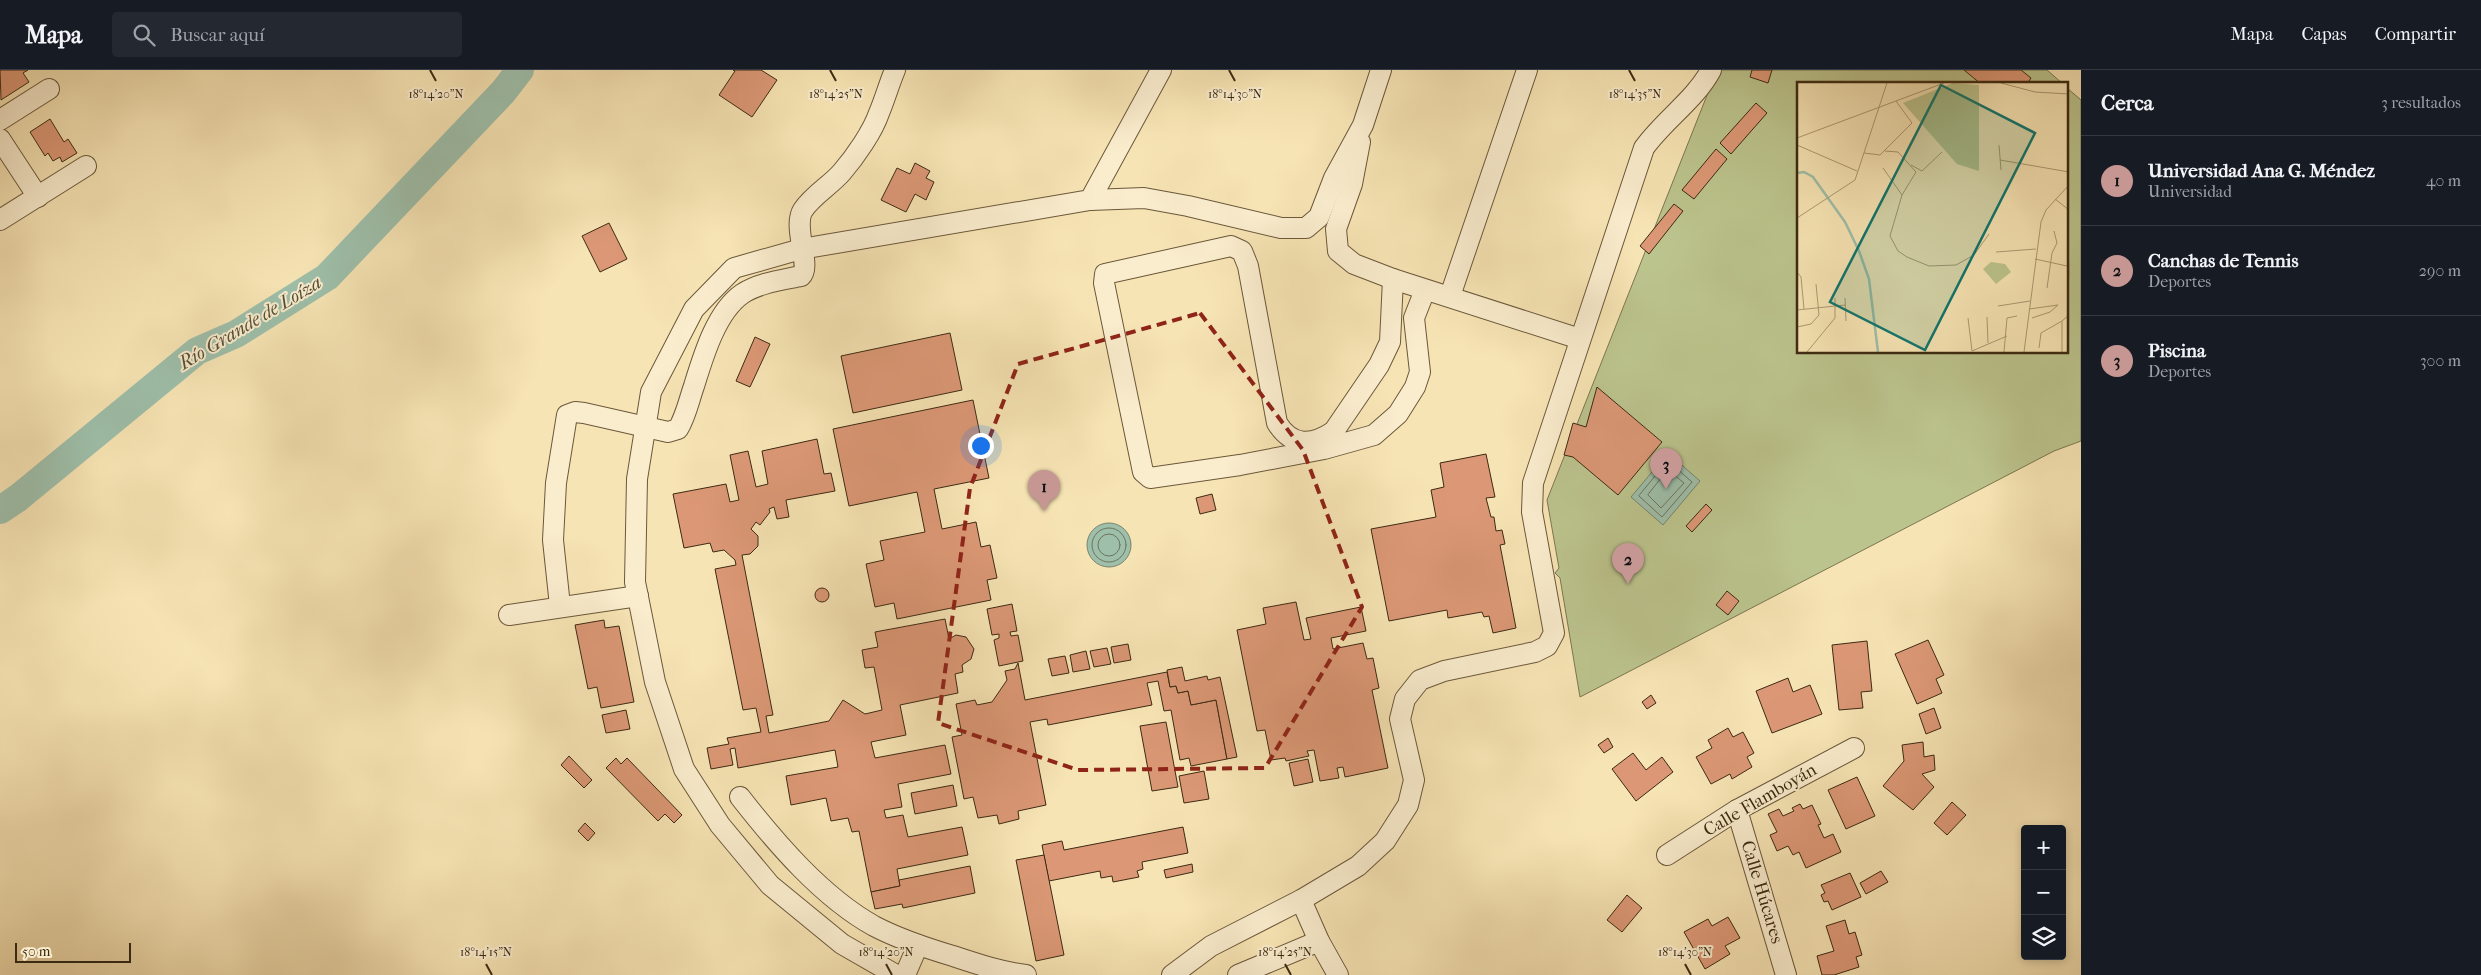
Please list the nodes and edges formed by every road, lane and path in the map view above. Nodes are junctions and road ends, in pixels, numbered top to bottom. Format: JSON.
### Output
{"nodes":[{"id":1,"x":896,"y":70,"type":"edge"},
{"id":2,"x":1161,"y":70,"type":"edge"},
{"id":3,"x":1382,"y":70,"type":"edge"},
{"id":4,"x":1527,"y":70,"type":"edge"},
{"id":5,"x":1711,"y":70,"type":"edge"},
{"id":6,"x":49,"y":89,"type":"dead end"},
{"id":7,"x":0,"y":120,"type":"edge"},
{"id":8,"x":1363,"y":125,"type":"junction"},
{"id":9,"x":0,"y":139,"type":"edge"},
{"id":10,"x":86,"y":166,"type":"dead end"},
{"id":11,"x":38,"y":197,"type":"junction"},
{"id":12,"x":1090,"y":200,"type":"junction"},
{"id":13,"x":0,"y":220,"type":"edge"},
{"id":14,"x":801,"y":250,"type":"junction"},
{"id":15,"x":1394,"y":279,"type":"junction"},
{"id":16,"x":1425,"y":290,"type":"junction"},
{"id":17,"x":1450,"y":296,"type":"junction"},
{"id":18,"x":1580,"y":339,"type":"junction"},
{"id":19,"x":1350,"y":409,"type":"junction"},
{"id":20,"x":645,"y":428,"type":"junction"},
{"id":21,"x":1374,"y":435,"type":"junction"},
{"id":22,"x":638,"y":596,"type":"junction"},
{"id":23,"x":560,"y":606,"type":"junction"},
{"id":24,"x":509,"y":615,"type":"dead end"},
{"id":25,"x":1854,"y":748,"type":"dead end"},
{"id":26,"x":740,"y":797,"type":"dead end"},
{"id":27,"x":1737,"y":810,"type":"junction"},
{"id":28,"x":778,"y":843,"type":"junction"},
{"id":29,"x":1667,"y":855,"type":"dead end"},
{"id":30,"x":754,"y":866,"type":"junction"},
{"id":31,"x":1301,"y":900,"type":"junction"},
{"id":32,"x":1319,"y":941,"type":"junction"},
{"id":33,"x":918,"y":945,"type":"junction"},
{"id":34,"x":896,"y":975,"type":"edge"},
{"id":35,"x":905,"y":975,"type":"edge"},
{"id":36,"x":1026,"y":975,"type":"edge"},
{"id":37,"x":1172,"y":975,"type":"edge"},
{"id":38,"x":1238,"y":975,"type":"edge"},
{"id":39,"x":1338,"y":975,"type":"edge"},
{"id":40,"x":1786,"y":975,"type":"edge"}],
"edges":[{"from":1,"to":14,"type":"street"},
{"from":2,"to":12,"type":"street"},
{"from":3,"to":8,"type":"street"},
{"from":4,"to":17,"type":"street"},
{"from":5,"to":18,"type":"street"},
{"from":6,"to":7,"type":"street"},
{"from":8,"to":12,"type":"street"},
{"from":8,"to":15,"type":"street"},
{"from":9,"to":11,"type":"street"},
{"from":10,"to":11,"type":"street"},
{"from":11,"to":13,"type":"street"},
{"from":12,"to":14,"type":"street"},
{"from":14,"to":20,"type":"street"},
{"from":14,"to":20,"type":"street"},
{"from":15,"to":16,"type":"street"},
{"from":15,"to":19,"type":"street"},
{"from":16,"to":17,"type":"street"},
{"from":16,"to":21,"type":"street"},
{"from":17,"to":18,"type":"street"},
{"from":18,"to":31,"type":"street"},
{"from":19,"to":21,"type":"street"},
{"from":19,"to":21,"type":"street"},
{"from":20,"to":22,"type":"street"},
{"from":20,"to":23,"type":"street"},
{"from":22,"to":23,"type":"street"},
{"from":22,"to":30,"type":"street"},
{"from":23,"to":24,"type":"street"},
{"from":25,"to":27,"type":"street","name":"Calle Flamboyán"},
{"from":26,"to":28,"type":"street"},
{"from":27,"to":29,"type":"street","name":"Calle Flamboyán"},
{"from":27,"to":40,"type":"street","name":"Calle Húcares"},
{"from":28,"to":30,"type":"street"},
{"from":28,"to":33,"type":"street"},
{"from":30,"to":34,"type":"street"},
{"from":31,"to":32,"type":"street"},
{"from":31,"to":37,"type":"street"},
{"from":32,"to":38,"type":"street"},
{"from":32,"to":39,"type":"street"},
{"from":33,"to":35,"type":"street"},
{"from":33,"to":36,"type":"street"}]}
